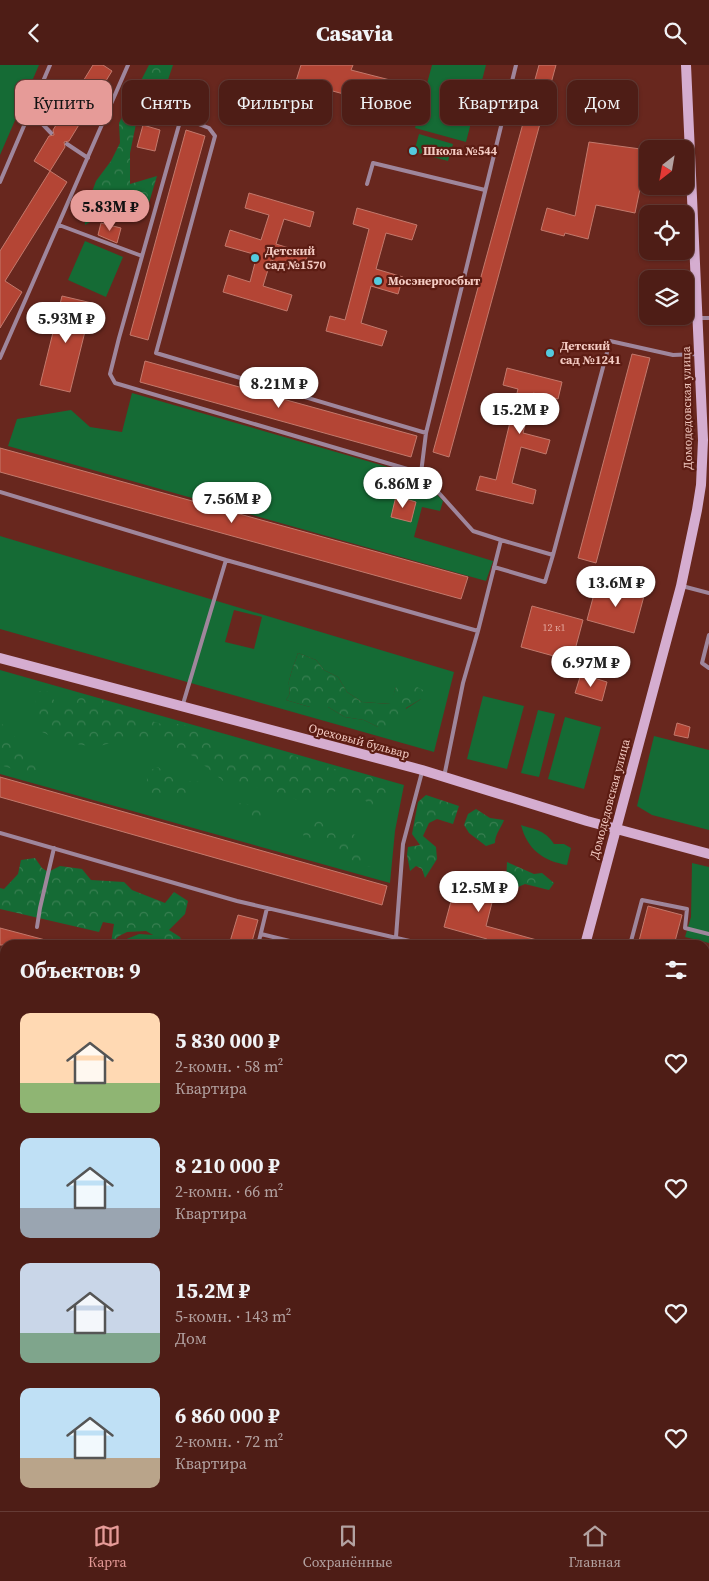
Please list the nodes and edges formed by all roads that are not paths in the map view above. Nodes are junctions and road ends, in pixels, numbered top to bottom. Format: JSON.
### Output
{"nodes":[{"id":1,"x":50,"y":65,"type":"edge"},
{"id":2,"x":128,"y":65,"type":"edge"},
{"id":3,"x":516,"y":65,"type":"edge"},
{"id":4,"x":686,"y":65,"type":"edge"},
{"id":5,"x":44,"y":80,"type":"edge"},
{"id":6,"x":24,"y":125,"type":"edge"},
{"id":7,"x":43,"y":125,"type":"edge"},
{"id":8,"x":51,"y":133,"type":"dead end"},
{"id":9,"x":67,"y":144,"type":"dead end"},
{"id":10,"x":88,"y":157,"type":"junction"},
{"id":11,"x":0,"y":182,"type":"edge"},
{"id":12,"x":366,"y":184,"type":"dead end"},
{"id":13,"x":485,"y":190,"type":"junction"},
{"id":14,"x":58,"y":225,"type":"junction"},
{"id":15,"x":142,"y":256,"type":"junction"},
{"id":16,"x":697,"y":318,"type":"junction"},
{"id":17,"x":709,"y":318,"type":"edge"},
{"id":18,"x":699,"y":354,"type":"junction"},
{"id":19,"x":0,"y":358,"type":"edge"},
{"id":20,"x":426,"y":433,"type":"junction"},
{"id":21,"x":421,"y":473,"type":"junction"},
{"id":22,"x":0,"y":492,"type":"edge"},
{"id":23,"x":501,"y":540,"type":"junction"},
{"id":24,"x":553,"y":555,"type":"junction"},
{"id":25,"x":226,"y":560,"type":"junction"},
{"id":26,"x":494,"y":567,"type":"junction"},
{"id":27,"x":681,"y":586,"type":"junction"},
{"id":28,"x":709,"y":593,"type":"edge"},
{"id":29,"x":478,"y":631,"type":"junction"},
{"id":30,"x":709,"y":635,"type":"edge"},
{"id":31,"x":0,"y":658,"type":"edge"},
{"id":32,"x":709,"y":668,"type":"edge"},
{"id":33,"x":182,"y":707,"type":"junction"},
{"id":34,"x":422,"y":771,"type":"junction"},
{"id":35,"x":444,"y":777,"type":"junction"},
{"id":36,"x":616,"y":829,"type":"junction"},
{"id":37,"x":0,"y":833,"type":"edge"},
{"id":38,"x":54,"y":848,"type":"junction"},
{"id":39,"x":709,"y":854,"type":"edge"},
{"id":40,"x":268,"y":908,"type":"junction"},
{"id":41,"x":37,"y":927,"type":"dead end"},
{"id":42,"x":261,"y":934,"type":"junction"},
{"id":43,"x":709,"y":934,"type":"edge"},
{"id":44,"x":396,"y":937,"type":"junction"},
{"id":45,"x":259,"y":940,"type":"edge"},
{"id":46,"x":286,"y":940,"type":"edge"},
{"id":47,"x":408,"y":940,"type":"edge"},
{"id":48,"x":585,"y":940,"type":"edge"},
{"id":49,"x":631,"y":940,"type":"edge"}],
"edges":[{"from":1,"to":5,"type":"lane"},
{"from":2,"to":10,"type":"lane"},
{"from":3,"to":13,"type":"lane"},
{"from":4,"to":16,"type":"street","name":"Домодедовская улица"},
{"from":6,"to":11,"type":"lane"},
{"from":7,"to":8,"type":"lane"},
{"from":9,"to":10,"type":"lane"},
{"from":10,"to":14,"type":"lane"},
{"from":12,"to":13,"type":"lane"},
{"from":13,"to":20,"type":"lane"},
{"from":14,"to":15,"type":"lane"},
{"from":14,"to":19,"type":"lane"},
{"from":15,"to":20,"type":"lane"},
{"from":15,"to":21,"type":"lane"},
{"from":16,"to":17,"type":"lane"},
{"from":16,"to":18,"type":"street","name":"Домодедовская улица"},
{"from":18,"to":24,"type":"lane"},
{"from":18,"to":27,"type":"street","name":"Домодедовская улица"},
{"from":20,"to":21,"type":"lane"},
{"from":21,"to":23,"type":"lane"},
{"from":22,"to":25,"type":"lane"},
{"from":23,"to":24,"type":"lane"},
{"from":23,"to":26,"type":"lane"},
{"from":24,"to":26,"type":"lane"},
{"from":25,"to":29,"type":"lane"},
{"from":25,"to":33,"type":"lane"},
{"from":26,"to":29,"type":"lane"},
{"from":27,"to":28,"type":"lane"},
{"from":27,"to":36,"type":"street","name":"Домодедовская улица"},
{"from":29,"to":35,"type":"lane"},
{"from":30,"to":32,"type":"lane"},
{"from":31,"to":33,"type":"street","name":"Ореховый бульвар"},
{"from":33,"to":34,"type":"street","name":"Ореховый бульвар"},
{"from":34,"to":35,"type":"street","name":"Ореховый бульвар"},
{"from":34,"to":44,"type":"lane"},
{"from":35,"to":36,"type":"street","name":"Ореховый бульвар"},
{"from":36,"to":39,"type":"street","name":"Ореховый бульвар"},
{"from":36,"to":48,"type":"street","name":"Домодедовская улица"},
{"from":37,"to":38,"type":"lane"},
{"from":38,"to":40,"type":"lane"},
{"from":38,"to":41,"type":"lane"},
{"from":40,"to":42,"type":"lane"},
{"from":40,"to":44,"type":"lane"},
{"from":42,"to":45,"type":"lane"},
{"from":42,"to":46,"type":"lane"},
{"from":43,"to":49,"type":"lane"},
{"from":44,"to":47,"type":"lane"}]}
